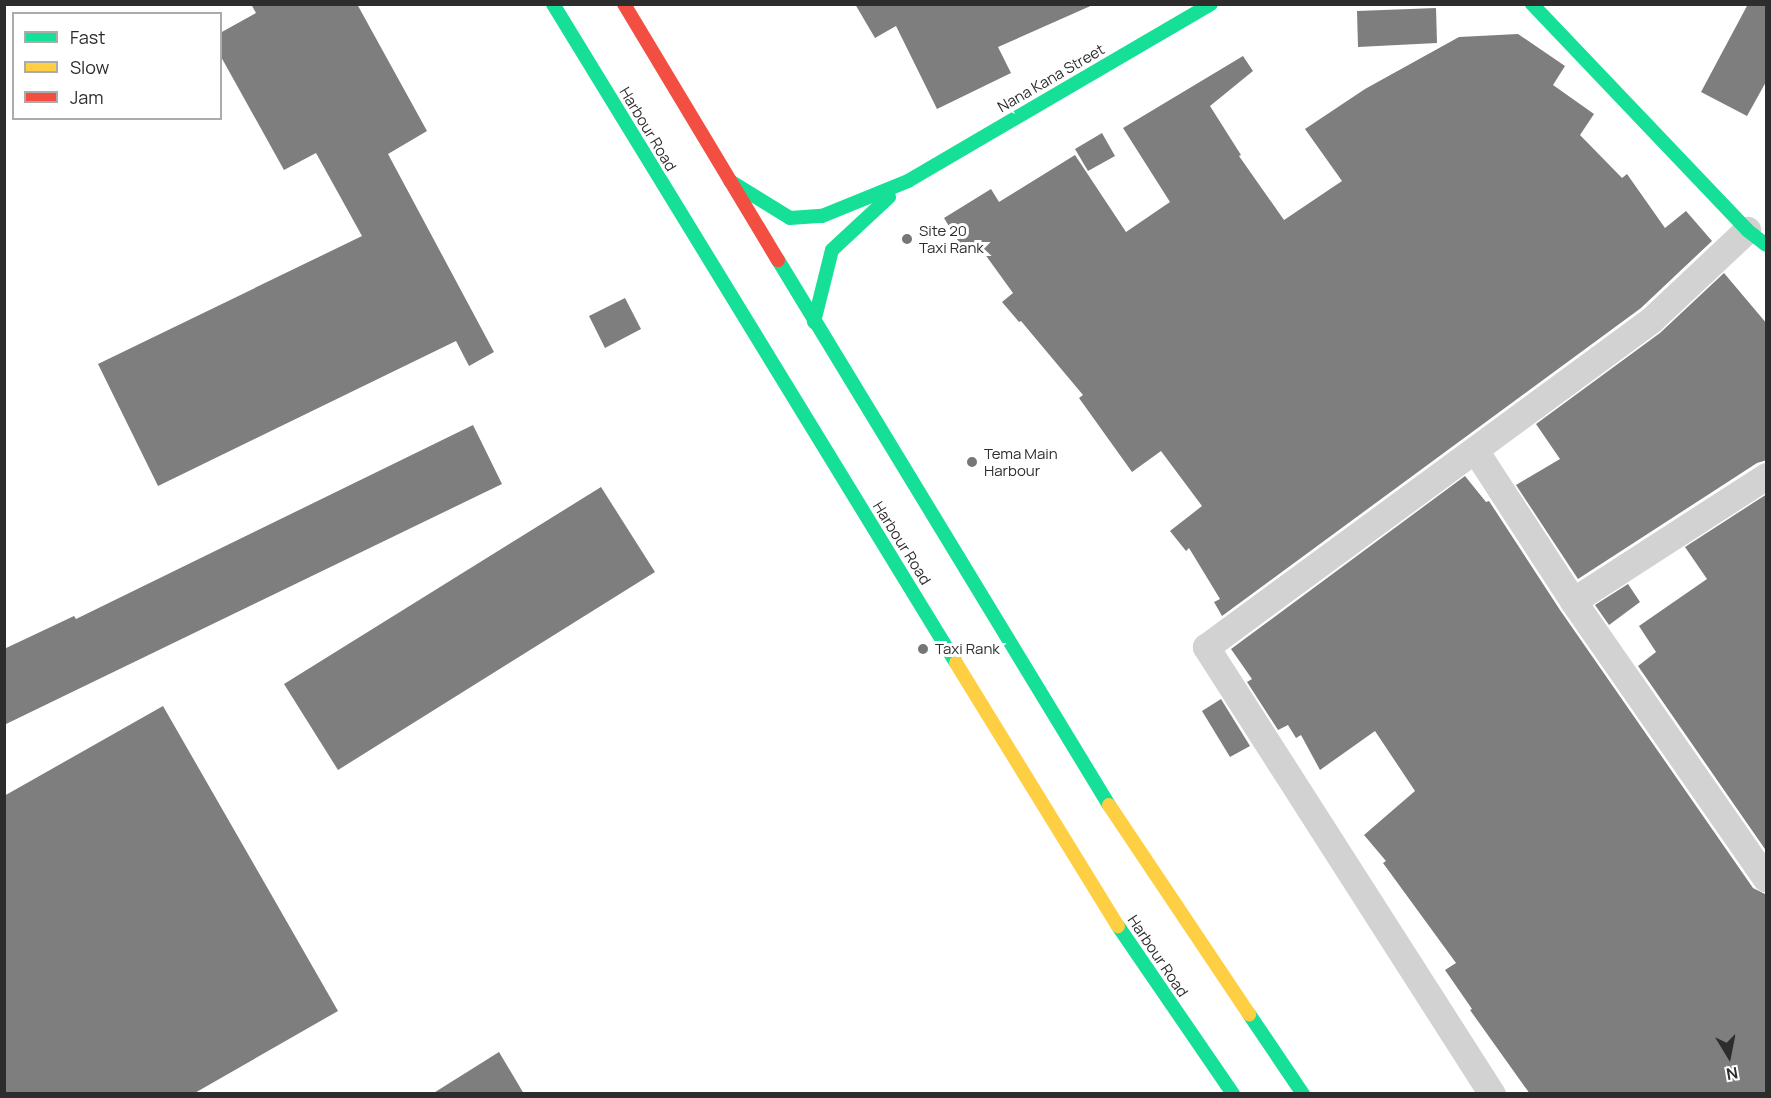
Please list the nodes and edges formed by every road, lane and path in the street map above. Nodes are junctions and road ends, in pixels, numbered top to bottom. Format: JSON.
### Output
{"nodes":[{"id":1,"x":553,"y":4,"type":"edge"},
{"id":2,"x":624,"y":4,"type":"edge"},
{"id":3,"x":1211,"y":4,"type":"edge"},
{"id":4,"x":1532,"y":4,"type":"edge"},
{"id":5,"x":730,"y":181,"type":"junction"},
{"id":6,"x":909,"y":181,"type":"junction"},
{"id":7,"x":1757,"y":238,"type":"edge"},
{"id":8,"x":814,"y":322,"type":"junction"},
{"id":9,"x":1475,"y":450,"type":"junction"},
{"id":10,"x":1767,"y":477,"type":"edge"},
{"id":11,"x":1573,"y":601,"type":"junction"},
{"id":12,"x":1767,"y":879,"type":"edge"},
{"id":13,"x":1233,"y":1094,"type":"edge"},
{"id":14,"x":1303,"y":1094,"type":"edge"},
{"id":15,"x":1492,"y":1094,"type":"edge"}],
"edges":[{"from":1,"to":13,"type":"main road","name":"Harbour Road"},
{"from":2,"to":5,"type":"main road"},
{"from":3,"to":6,"type":"main road","name":"Nana Kana Street"},
{"from":4,"to":7,"type":"main road"},
{"from":5,"to":6,"type":"main road"},
{"from":5,"to":8,"type":"main road"},
{"from":6,"to":8,"type":"main road"},
{"from":7,"to":9,"type":"street"},
{"from":8,"to":14,"type":"main road"},
{"from":9,"to":11,"type":"street"},
{"from":9,"to":15,"type":"street"},
{"from":10,"to":11,"type":"street"},
{"from":11,"to":12,"type":"street"}]}
